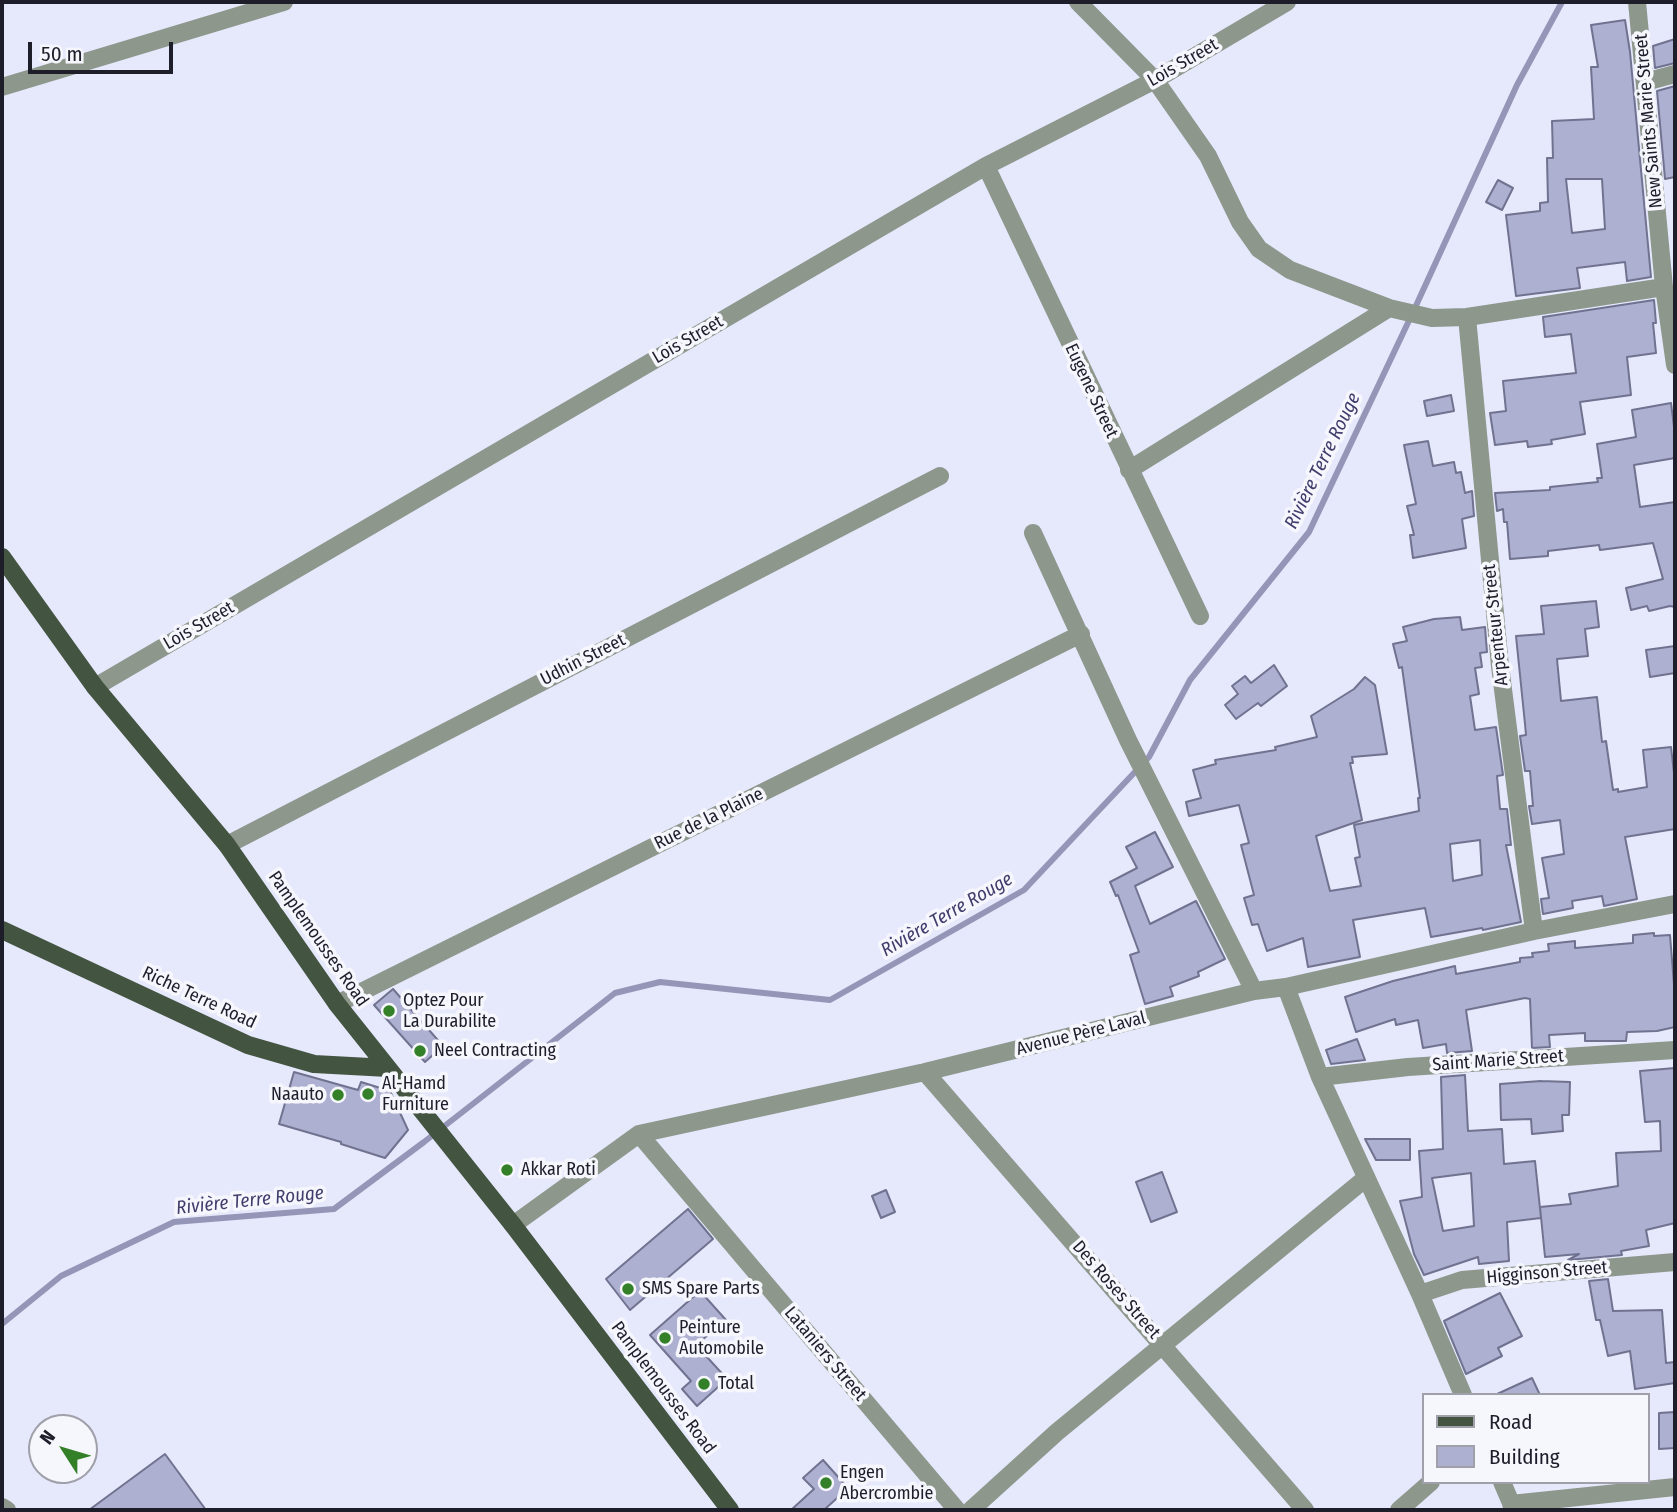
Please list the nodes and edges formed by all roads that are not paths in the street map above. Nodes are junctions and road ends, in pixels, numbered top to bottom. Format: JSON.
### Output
{"nodes":[{"id":1,"x":284,"y":2,"type":"edge"},
{"id":2,"x":1078,"y":2,"type":"edge"},
{"id":3,"x":1287,"y":2,"type":"edge"},
{"id":4,"x":1637,"y":2,"type":"edge"},
{"id":5,"x":1675,"y":74,"type":"edge"},
{"id":6,"x":1155,"y":80,"type":"junction"},
{"id":7,"x":1645,"y":82,"type":"junction"},
{"id":8,"x":2,"y":87,"type":"edge"},
{"id":9,"x":986,"y":166,"type":"junction"},
{"id":10,"x":1664,"y":288,"type":"junction"},
{"id":11,"x":1397,"y":310,"type":"junction"},
{"id":12,"x":1467,"y":317,"type":"junction"},
{"id":13,"x":1675,"y":365,"type":"edge"},
{"id":14,"x":1129,"y":470,"type":"junction"},
{"id":15,"x":940,"y":476,"type":"dead end"},
{"id":16,"x":1033,"y":533,"type":"dead end"},
{"id":17,"x":2,"y":557,"type":"edge"},
{"id":18,"x":1200,"y":616,"type":"dead end"},
{"id":19,"x":1081,"y":634,"type":"junction"},
{"id":20,"x":95,"y":688,"type":"junction"},
{"id":21,"x":227,"y":845,"type":"junction"},
{"id":22,"x":1675,"y":904,"type":"edge"},
{"id":23,"x":2,"y":930,"type":"edge"},
{"id":24,"x":1534,"y":932,"type":"junction"},
{"id":25,"x":1286,"y":987,"type":"junction"},
{"id":26,"x":1254,"y":991,"type":"junction"},
{"id":27,"x":337,"y":1004,"type":"junction"},
{"id":28,"x":1675,"y":1049,"type":"edge"},
{"id":29,"x":388,"y":1068,"type":"junction"},
{"id":30,"x":925,"y":1072,"type":"junction"},
{"id":31,"x":1320,"y":1077,"type":"junction"},
{"id":32,"x":639,"y":1134,"type":"junction"},
{"id":33,"x":1366,"y":1178,"type":"junction"},
{"id":34,"x":513,"y":1225,"type":"junction"},
{"id":35,"x":1675,"y":1262,"type":"edge"},
{"id":36,"x":1420,"y":1294,"type":"junction"},
{"id":37,"x":1163,"y":1345,"type":"junction"},
{"id":38,"x":1462,"y":1393,"type":"edge"},
{"id":39,"x":1429,"y":1484,"type":"edge"},
{"id":40,"x":1503,"y":1484,"type":"edge"},
{"id":41,"x":1675,"y":1487,"type":"edge"},
{"id":42,"x":2,"y":1507,"type":"edge"},
{"id":43,"x":1513,"y":1507,"type":"edge"},
{"id":44,"x":7,"y":1510,"type":"edge"},
{"id":45,"x":730,"y":1510,"type":"edge"},
{"id":46,"x":957,"y":1510,"type":"edge"},
{"id":47,"x":971,"y":1510,"type":"edge"},
{"id":48,"x":1305,"y":1510,"type":"edge"},
{"id":49,"x":1399,"y":1510,"type":"edge"}],
"edges":[{"from":1,"to":8,"type":"street"},
{"from":2,"to":6,"type":"street"},
{"from":3,"to":6,"type":"street","name":"Lois Street"},
{"from":4,"to":7,"type":"street","name":"New Saints Marie Street"},
{"from":5,"to":7,"type":"street"},
{"from":6,"to":9,"type":"street","name":"Lois Street"},
{"from":6,"to":11,"type":"street"},
{"from":7,"to":10,"type":"street","name":"New Saints Marie Street"},
{"from":9,"to":14,"type":"street","name":"Eugene Street"},
{"from":9,"to":20,"type":"street","name":"Lois Street"},
{"from":10,"to":12,"type":"street"},
{"from":10,"to":13,"type":"street","name":"New Saints Marie Street"},
{"from":11,"to":12,"type":"street"},
{"from":11,"to":14,"type":"street"},
{"from":12,"to":24,"type":"street","name":"Arpenteur Street"},
{"from":14,"to":18,"type":"street","name":"Eugene Street"},
{"from":15,"to":21,"type":"street","name":"Udhin Street"},
{"from":16,"to":19,"type":"street"},
{"from":17,"to":20,"type":"main road","name":"Pamplemousses Road"},
{"from":19,"to":26,"type":"street"},
{"from":19,"to":27,"type":"street","name":"Rue de la Plaine"},
{"from":20,"to":21,"type":"main road","name":"Pamplemousses Road"},
{"from":21,"to":27,"type":"main road","name":"Pamplemousses Road"},
{"from":22,"to":24,"type":"street","name":"Avenue Père Laval"},
{"from":23,"to":29,"type":"main road","name":"Riche Terre Road"},
{"from":24,"to":25,"type":"street","name":"Avenue Père Laval"},
{"from":25,"to":26,"type":"street","name":"Avenue Père Laval"},
{"from":25,"to":31,"type":"street"},
{"from":26,"to":30,"type":"street","name":"Avenue Père Laval"},
{"from":27,"to":29,"type":"main road","name":"Pamplemousses Road"},
{"from":28,"to":31,"type":"street","name":"Saint Marie Street"},
{"from":29,"to":34,"type":"main road","name":"Pamplemousses Road"},
{"from":30,"to":32,"type":"street","name":"Avenue Père Laval"},
{"from":30,"to":37,"type":"street","name":"Des Roses Street"},
{"from":31,"to":33,"type":"street"},
{"from":32,"to":34,"type":"street","name":"Avenue Père Laval"},
{"from":32,"to":46,"type":"street","name":"Lataniers Street"},
{"from":33,"to":36,"type":"street"},
{"from":33,"to":37,"type":"street"},
{"from":34,"to":45,"type":"main road","name":"Pamplemousses Road"},
{"from":35,"to":36,"type":"street","name":"Higginson Street"},
{"from":36,"to":38,"type":"street"},
{"from":37,"to":47,"type":"street"},
{"from":37,"to":48,"type":"street","name":"Des Roses Street"},
{"from":39,"to":49,"type":"street"},
{"from":40,"to":43,"type":"street"},
{"from":41,"to":43,"type":"street"},
{"from":42,"to":44,"type":"street"}]}
